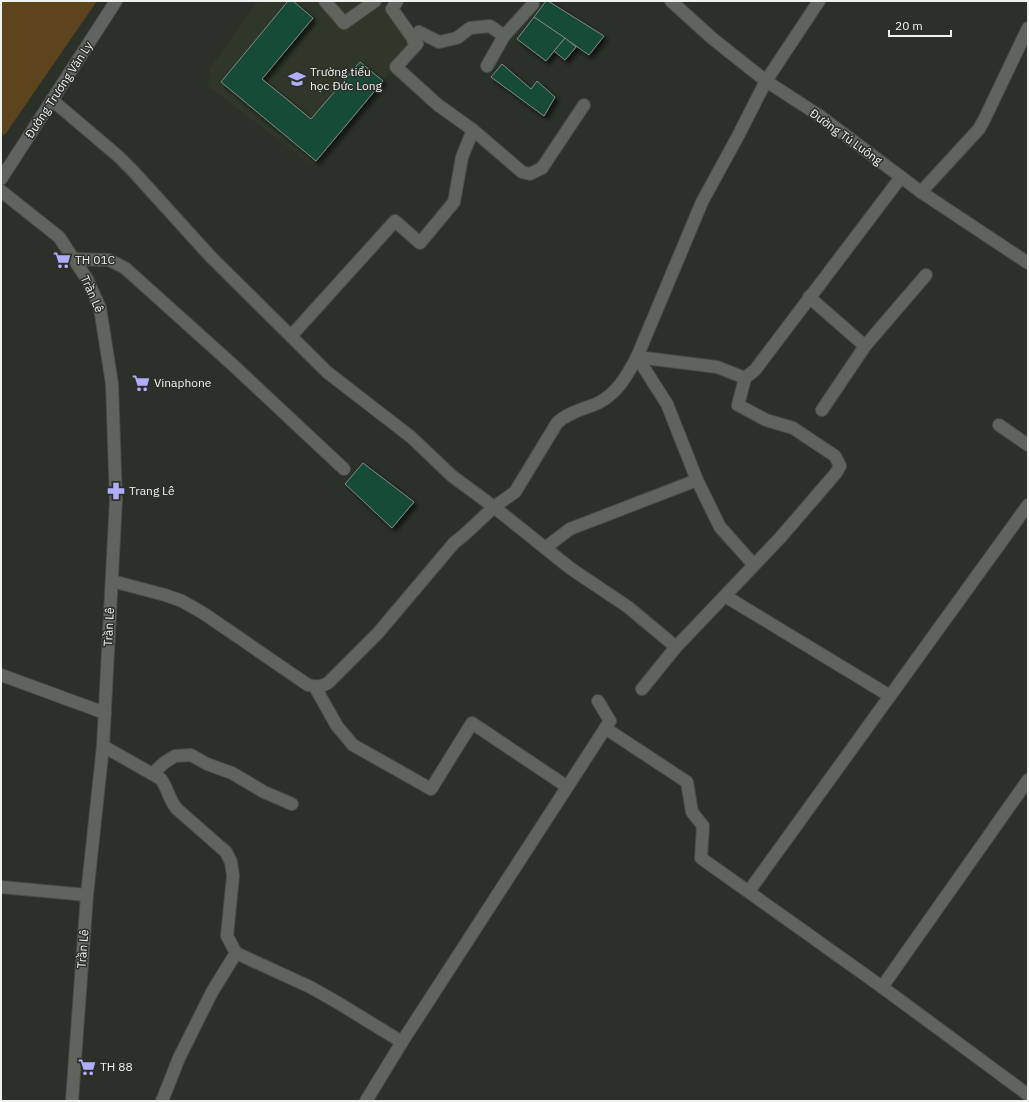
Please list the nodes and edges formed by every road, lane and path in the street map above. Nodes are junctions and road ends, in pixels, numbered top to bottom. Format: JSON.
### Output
{"nodes":[{"id":1,"x":116,"y":1,"type":"edge"},
{"id":2,"x":325,"y":1,"type":"edge"},
{"id":3,"x":375,"y":1,"type":"edge"},
{"id":4,"x":385,"y":1,"type":"edge"},
{"id":5,"x":397,"y":1,"type":"edge"},
{"id":6,"x":671,"y":1,"type":"edge"},
{"id":7,"x":819,"y":1,"type":"edge"},
{"id":8,"x":533,"y":4,"type":"dead end"},
{"id":9,"x":396,"y":15,"type":"junction"},
{"id":10,"x":1028,"y":28,"type":"edge"},
{"id":11,"x":504,"y":36,"type":"junction"},
{"id":12,"x":414,"y":40,"type":"junction"},
{"id":13,"x":487,"y":66,"type":"dead end"},
{"id":14,"x":766,"y":81,"type":"junction"},
{"id":15,"x":52,"y":100,"type":"junction"},
{"id":16,"x":584,"y":105,"type":"dead end"},
{"id":17,"x":473,"y":130,"type":"junction"},
{"id":18,"x":901,"y":177,"type":"junction"},
{"id":19,"x":1,"y":180,"type":"edge"},
{"id":20,"x":1,"y":191,"type":"edge"},
{"id":21,"x":921,"y":192,"type":"junction"},
{"id":22,"x":74,"y":260,"type":"junction"},
{"id":23,"x":1028,"y":263,"type":"edge"},
{"id":24,"x":926,"y":275,"type":"dead end"},
{"id":25,"x":809,"y":297,"type":"junction"},
{"id":26,"x":291,"y":336,"type":"junction"},
{"id":27,"x":865,"y":346,"type":"junction"},
{"id":28,"x":638,"y":356,"type":"junction"},
{"id":29,"x":745,"y":378,"type":"junction"},
{"id":30,"x":822,"y":410,"type":"dead end"},
{"id":31,"x":999,"y":425,"type":"dead end"},
{"id":32,"x":1028,"y":445,"type":"edge"},
{"id":33,"x":344,"y":469,"type":"dead end"},
{"id":34,"x":696,"y":480,"type":"junction"},
{"id":35,"x":1028,"y":505,"type":"edge"},
{"id":36,"x":494,"y":507,"type":"junction"},
{"id":37,"x":545,"y":548,"type":"junction"},
{"id":38,"x":754,"y":565,"type":"junction"},
{"id":39,"x":112,"y":582,"type":"junction"},
{"id":40,"x":725,"y":596,"type":"junction"},
{"id":41,"x":676,"y":648,"type":"junction"},
{"id":42,"x":1,"y":675,"type":"edge"},
{"id":43,"x":315,"y":687,"type":"junction"},
{"id":44,"x":642,"y":688,"type":"dead end"},
{"id":45,"x":890,"y":696,"type":"junction"},
{"id":46,"x":598,"y":701,"type":"dead end"},
{"id":47,"x":105,"y":713,"type":"junction"},
{"id":48,"x":605,"y":728,"type":"junction"},
{"id":49,"x":103,"y":746,"type":"junction"},
{"id":50,"x":152,"y":774,"type":"junction"},
{"id":51,"x":1028,"y":780,"type":"edge"},
{"id":52,"x":566,"y":786,"type":"junction"},
{"id":53,"x":292,"y":804,"type":"dead end"},
{"id":54,"x":1,"y":887,"type":"edge"},
{"id":55,"x":749,"y":891,"type":"junction"},
{"id":56,"x":87,"y":895,"type":"junction"},
{"id":57,"x":236,"y":953,"type":"junction"},
{"id":58,"x":882,"y":987,"type":"junction"},
{"id":59,"x":402,"y":1042,"type":"junction"},
{"id":60,"x":1025,"y":1096,"type":"edge"},
{"id":61,"x":72,"y":1101,"type":"edge"},
{"id":62,"x":162,"y":1101,"type":"edge"},
{"id":63,"x":366,"y":1101,"type":"edge"}],
"edges":[{"from":1,"to":15,"type":"street","name":"Đường Trương Văn Ly"},
{"from":2,"to":3,"type":"street"},
{"from":4,"to":9,"type":"street"},
{"from":5,"to":9,"type":"street"},
{"from":6,"to":14,"type":"street","name":"Đường Tú Luông"},
{"from":7,"to":14,"type":"street"},
{"from":8,"to":11,"type":"street"},
{"from":9,"to":12,"type":"street"},
{"from":10,"to":21,"type":"street"},
{"from":11,"to":12,"type":"street"},
{"from":11,"to":13,"type":"street"},
{"from":12,"to":17,"type":"street"},
{"from":14,"to":18,"type":"street","name":"Đường Tú Luông"},
{"from":14,"to":28,"type":"street"},
{"from":15,"to":19,"type":"street","name":"Đường Trương Văn Ly"},
{"from":15,"to":26,"type":"street"},
{"from":16,"to":17,"type":"street"},
{"from":17,"to":26,"type":"street"},
{"from":18,"to":21,"type":"street","name":"Đường Tú Luông"},
{"from":18,"to":25,"type":"street"},
{"from":20,"to":22,"type":"street","name":"Trần Lê"},
{"from":21,"to":23,"type":"street","name":"Đường Tú Luông"},
{"from":22,"to":33,"type":"street"},
{"from":22,"to":39,"type":"street","name":"Trần Lê"},
{"from":24,"to":27,"type":"street"},
{"from":25,"to":27,"type":"street"},
{"from":25,"to":29,"type":"street"},
{"from":26,"to":36,"type":"street"},
{"from":27,"to":30,"type":"street"},
{"from":28,"to":29,"type":"street"},
{"from":28,"to":34,"type":"street"},
{"from":28,"to":36,"type":"street"},
{"from":29,"to":38,"type":"street"},
{"from":31,"to":32,"type":"street"},
{"from":34,"to":37,"type":"street"},
{"from":34,"to":38,"type":"street"},
{"from":35,"to":45,"type":"street"},
{"from":36,"to":37,"type":"street"},
{"from":36,"to":43,"type":"street"},
{"from":37,"to":41,"type":"street"},
{"from":38,"to":40,"type":"street"},
{"from":39,"to":43,"type":"street"},
{"from":39,"to":47,"type":"street","name":"Trần Lê"},
{"from":40,"to":41,"type":"street"},
{"from":40,"to":45,"type":"street"},
{"from":41,"to":44,"type":"street"},
{"from":42,"to":47,"type":"street"},
{"from":43,"to":52,"type":"street"},
{"from":45,"to":55,"type":"street"},
{"from":46,"to":48,"type":"street"},
{"from":47,"to":49,"type":"street","name":"Trần Lê"},
{"from":48,"to":52,"type":"street"},
{"from":48,"to":55,"type":"street"},
{"from":49,"to":50,"type":"street"},
{"from":49,"to":56,"type":"street","name":"Trần Lê"},
{"from":50,"to":53,"type":"street"},
{"from":50,"to":57,"type":"street"},
{"from":51,"to":58,"type":"street"},
{"from":52,"to":59,"type":"street"},
{"from":54,"to":56,"type":"street"},
{"from":55,"to":58,"type":"street"},
{"from":56,"to":61,"type":"street","name":"Trần Lê"},
{"from":57,"to":59,"type":"street"},
{"from":57,"to":62,"type":"street"},
{"from":58,"to":60,"type":"street"},
{"from":59,"to":63,"type":"street"}]}
